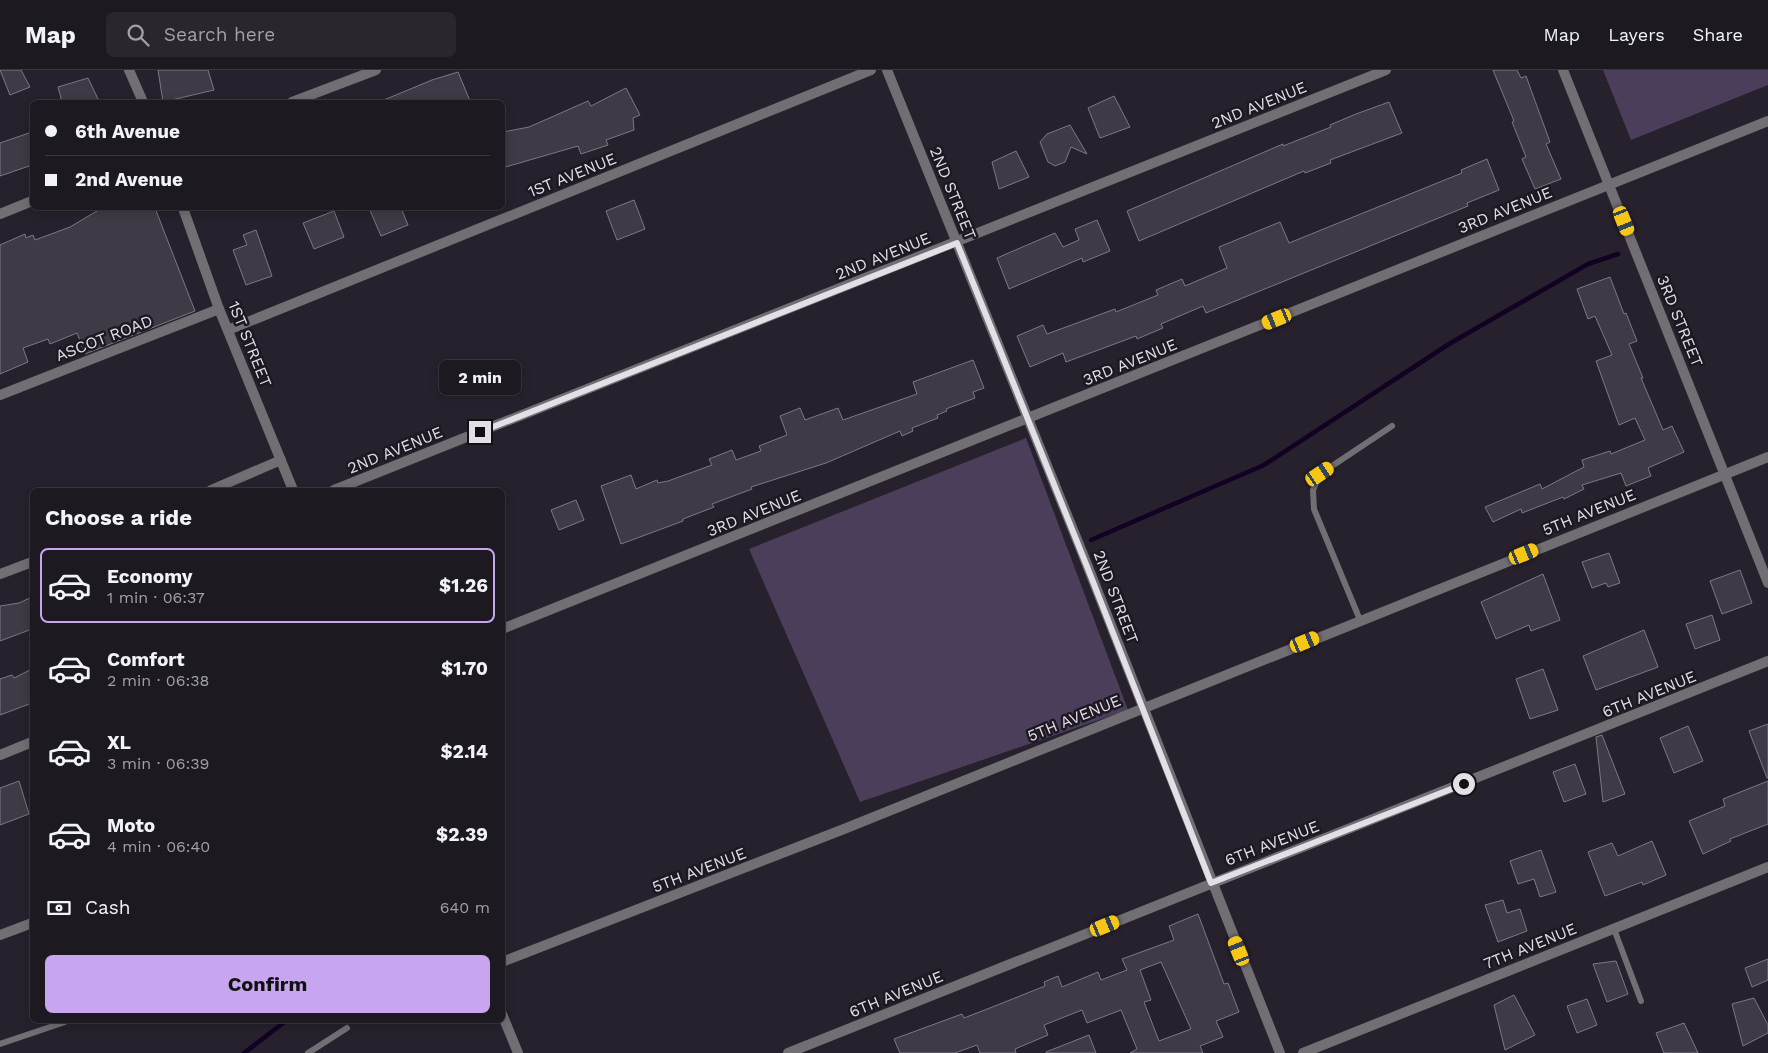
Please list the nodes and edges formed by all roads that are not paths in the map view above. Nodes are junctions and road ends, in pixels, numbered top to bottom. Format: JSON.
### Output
{"nodes":[{"id":1,"x":129,"y":70,"type":"edge"},
{"id":2,"x":376,"y":70,"type":"edge"},
{"id":3,"x":871,"y":70,"type":"edge"},
{"id":4,"x":887,"y":70,"type":"edge"},
{"id":5,"x":1386,"y":70,"type":"edge"},
{"id":6,"x":1562,"y":70,"type":"edge"},
{"id":7,"x":142,"y":100,"type":"edge"},
{"id":8,"x":297,"y":100,"type":"edge"},
{"id":9,"x":1768,"y":121,"type":"edge"},
{"id":10,"x":1609,"y":184,"type":"junction"},
{"id":11,"x":30,"y":202,"type":"edge"},
{"id":12,"x":184,"y":210,"type":"edge"},
{"id":13,"x":0,"y":214,"type":"edge"},
{"id":14,"x":957,"y":243,"type":"junction"},
{"id":15,"x":219,"y":309,"type":"junction"},
{"id":16,"x":228,"y":330,"type":"junction"},
{"id":17,"x":0,"y":395,"type":"edge"},
{"id":18,"x":1028,"y":419,"type":"junction"},
{"id":19,"x":1392,"y":426,"type":"dead end"},
{"id":20,"x":1768,"y":456,"type":"edge"},
{"id":21,"x":281,"y":460,"type":"junction"},
{"id":22,"x":1725,"y":474,"type":"junction"},
{"id":23,"x":216,"y":488,"type":"edge"},
{"id":24,"x":292,"y":488,"type":"edge"},
{"id":25,"x":339,"y":488,"type":"edge"},
{"id":26,"x":30,"y":563,"type":"edge"},
{"id":27,"x":0,"y":574,"type":"edge"},
{"id":28,"x":1768,"y":583,"type":"edge"},
{"id":29,"x":1360,"y":620,"type":"junction"},
{"id":30,"x":505,"y":629,"type":"edge"},
{"id":31,"x":1768,"y":662,"type":"edge"},
{"id":32,"x":1142,"y":707,"type":"junction"},
{"id":33,"x":30,"y":743,"type":"edge"},
{"id":34,"x":0,"y":755,"type":"edge"},
{"id":35,"x":1768,"y":867,"type":"edge"},
{"id":36,"x":1211,"y":883,"type":"junction"},
{"id":37,"x":30,"y":924,"type":"edge"},
{"id":38,"x":1614,"y":929,"type":"junction"},
{"id":39,"x":0,"y":935,"type":"edge"},
{"id":40,"x":505,"y":961,"type":"edge"},
{"id":41,"x":1640,"y":1000,"type":"dead end"},
{"id":42,"x":505,"y":1021,"type":"edge"},
{"id":43,"x":62,"y":1023,"type":"edge"},
{"id":44,"x":348,"y":1028,"type":"dead end"},
{"id":45,"x":0,"y":1044,"type":"edge"},
{"id":46,"x":308,"y":1053,"type":"edge"},
{"id":47,"x":518,"y":1053,"type":"edge"},
{"id":48,"x":788,"y":1053,"type":"edge"},
{"id":49,"x":1280,"y":1053,"type":"edge"},
{"id":50,"x":1303,"y":1053,"type":"edge"}],
"edges":[{"from":1,"to":7,"type":"street"},
{"from":2,"to":8,"type":"street"},
{"from":3,"to":16,"type":"street","name":"1ST AVENUE"},
{"from":4,"to":14,"type":"street","name":"2ND STREET"},
{"from":5,"to":14,"type":"street","name":"2ND AVENUE"},
{"from":6,"to":10,"type":"street","name":"3RD STREET"},
{"from":9,"to":10,"type":"street","name":"3RD AVENUE"},
{"from":10,"to":18,"type":"street","name":"3RD AVENUE"},
{"from":10,"to":22,"type":"street","name":"3RD STREET"},
{"from":11,"to":13,"type":"street"},
{"from":12,"to":15,"type":"street","name":"1ST STREET"},
{"from":14,"to":18,"type":"street","name":"2ND STREET"},
{"from":14,"to":25,"type":"street","name":"2ND AVENUE"},
{"from":15,"to":16,"type":"street","name":"1ST STREET"},
{"from":15,"to":17,"type":"street","name":"ASCOT ROAD"},
{"from":16,"to":21,"type":"street","name":"1ST STREET"},
{"from":18,"to":30,"type":"street","name":"3RD AVENUE"},
{"from":18,"to":32,"type":"street","name":"2ND STREET"},
{"from":19,"to":29,"type":"lane"},
{"from":20,"to":22,"type":"street","name":"5TH AVENUE"},
{"from":21,"to":23,"type":"street"},
{"from":21,"to":24,"type":"street","name":"1ST STREET"},
{"from":22,"to":28,"type":"street","name":"3RD STREET"},
{"from":22,"to":29,"type":"street","name":"5TH AVENUE"},
{"from":26,"to":27,"type":"street"},
{"from":29,"to":32,"type":"street","name":"5TH AVENUE"},
{"from":31,"to":36,"type":"street","name":"6TH AVENUE"},
{"from":32,"to":36,"type":"street","name":"2ND STREET"},
{"from":32,"to":40,"type":"street","name":"5TH AVENUE"},
{"from":33,"to":34,"type":"street"},
{"from":35,"to":38,"type":"street","name":"7TH AVENUE"},
{"from":36,"to":48,"type":"street","name":"6TH AVENUE"},
{"from":36,"to":49,"type":"street","name":"2ND STREET"},
{"from":37,"to":39,"type":"street"},
{"from":38,"to":41,"type":"lane"},
{"from":38,"to":50,"type":"street","name":"7TH AVENUE"},
{"from":42,"to":47,"type":"street"},
{"from":43,"to":45,"type":"lane"},
{"from":44,"to":46,"type":"lane"}]}
